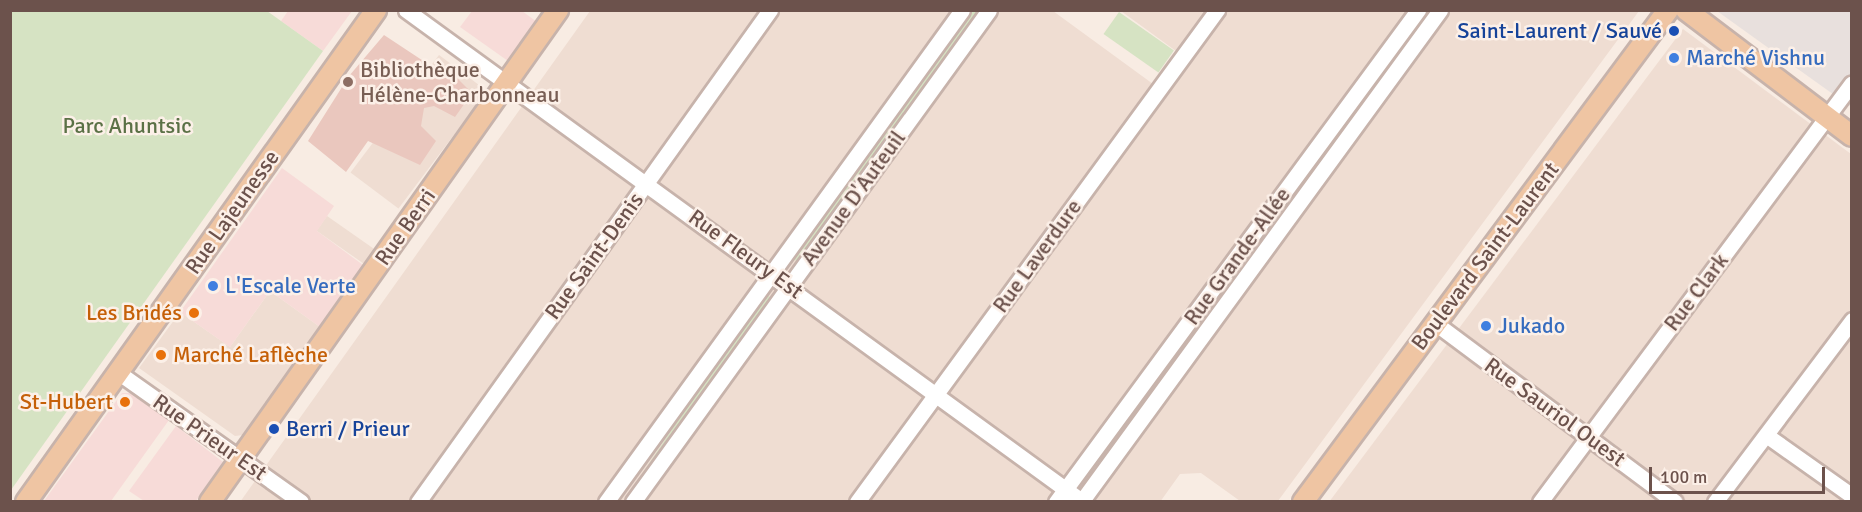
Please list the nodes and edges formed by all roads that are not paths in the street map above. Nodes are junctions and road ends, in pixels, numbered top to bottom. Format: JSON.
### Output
{"nodes":[{"id":1,"x":376,"y":10,"type":"edge"},
{"id":2,"x":406,"y":10,"type":"edge"},
{"id":3,"x":558,"y":10,"type":"edge"},
{"id":4,"x":770,"y":10,"type":"edge"},
{"id":5,"x":962,"y":10,"type":"edge"},
{"id":6,"x":989,"y":10,"type":"edge"},
{"id":7,"x":1217,"y":10,"type":"edge"},
{"id":8,"x":1418,"y":10,"type":"edge"},
{"id":9,"x":1440,"y":10,"type":"edge"},
{"id":10,"x":1668,"y":10,"type":"edge"},
{"id":11,"x":1688,"y":11,"type":"edge"},
{"id":12,"x":507,"y":83,"type":"junction"},
{"id":13,"x":1851,"y":83,"type":"edge"},
{"id":14,"x":1825,"y":116,"type":"junction"},
{"id":15,"x":1851,"y":136,"type":"edge"},
{"id":16,"x":647,"y":182,"type":"junction"},
{"id":17,"x":772,"y":272,"type":"junction"},
{"id":18,"x":790,"y":285,"type":"junction"},
{"id":19,"x":1851,"y":320,"type":"edge"},
{"id":20,"x":1435,"y":323,"type":"junction"},
{"id":21,"x":118,"y":373,"type":"junction"},
{"id":22,"x":936,"y":394,"type":"junction"},
{"id":23,"x":1766,"y":435,"type":"junction"},
{"id":24,"x":1588,"y":438,"type":"junction"},
{"id":25,"x":240,"y":459,"type":"junction"},
{"id":26,"x":1061,"y":495,"type":"edge"},
{"id":27,"x":1851,"y":496,"type":"edge"},
{"id":28,"x":26,"y":501,"type":"edge"},
{"id":29,"x":210,"y":501,"type":"edge"},
{"id":30,"x":301,"y":501,"type":"edge"},
{"id":31,"x":418,"y":501,"type":"edge"},
{"id":32,"x":606,"y":501,"type":"edge"},
{"id":33,"x":633,"y":501,"type":"edge"},
{"id":34,"x":857,"y":501,"type":"edge"},
{"id":35,"x":1082,"y":501,"type":"edge"},
{"id":36,"x":1304,"y":501,"type":"edge"},
{"id":37,"x":1540,"y":501,"type":"edge"},
{"id":38,"x":1675,"y":501,"type":"edge"},
{"id":39,"x":1715,"y":501,"type":"edge"}],
"edges":[{"from":1,"to":21,"type":"main road","name":"Rue Lajeunesse"},
{"from":2,"to":12,"type":"street","name":"Rue Fleury Est"},
{"from":3,"to":12,"type":"main road","name":"Rue Berri"},
{"from":4,"to":16,"type":"street","name":"Rue Saint-Denis"},
{"from":5,"to":17,"type":"street","name":"Avenue D'Auteuil"},
{"from":6,"to":18,"type":"street","name":"Avenue D'Auteuil"},
{"from":7,"to":22,"type":"street","name":"Rue Laverdure"},
{"from":8,"to":26,"type":"street","name":"Rue Grande-Allée"},
{"from":9,"to":35,"type":"street","name":"Rue Grande-Allée"},
{"from":10,"to":20,"type":"main road","name":"Boulevard Saint-Laurent"},
{"from":11,"to":14,"type":"main road"},
{"from":12,"to":16,"type":"street","name":"Rue Fleury Est"},
{"from":12,"to":25,"type":"main road","name":"Rue Berri"},
{"from":13,"to":14,"type":"street","name":"Rue Clark"},
{"from":14,"to":15,"type":"main road"},
{"from":14,"to":24,"type":"street","name":"Rue Clark"},
{"from":16,"to":17,"type":"street","name":"Rue Fleury Est"},
{"from":16,"to":31,"type":"street","name":"Rue Saint-Denis"},
{"from":17,"to":18,"type":"street","name":"Rue Fleury Est"},
{"from":17,"to":32,"type":"street","name":"Avenue D'Auteuil"},
{"from":18,"to":22,"type":"street","name":"Rue Fleury Est"},
{"from":18,"to":33,"type":"street","name":"Avenue D'Auteuil"},
{"from":19,"to":23,"type":"street"},
{"from":20,"to":24,"type":"street","name":"Rue Sauriol Ouest"},
{"from":20,"to":36,"type":"main road","name":"Boulevard Saint-Laurent"},
{"from":21,"to":25,"type":"street","name":"Rue Prieur Est"},
{"from":21,"to":28,"type":"main road","name":"Rue Lajeunesse"},
{"from":22,"to":26,"type":"street","name":"Rue Fleury Est"},
{"from":22,"to":34,"type":"street","name":"Rue Laverdure"},
{"from":23,"to":27,"type":"street"},
{"from":23,"to":39,"type":"street"},
{"from":24,"to":37,"type":"street","name":"Rue Clark"},
{"from":24,"to":38,"type":"street","name":"Rue Sauriol Ouest"},
{"from":25,"to":29,"type":"main road","name":"Rue Berri"},
{"from":25,"to":30,"type":"street","name":"Rue Prieur Est"},
{"from":26,"to":35,"type":"street","name":"Rue Fleury Est"}]}
